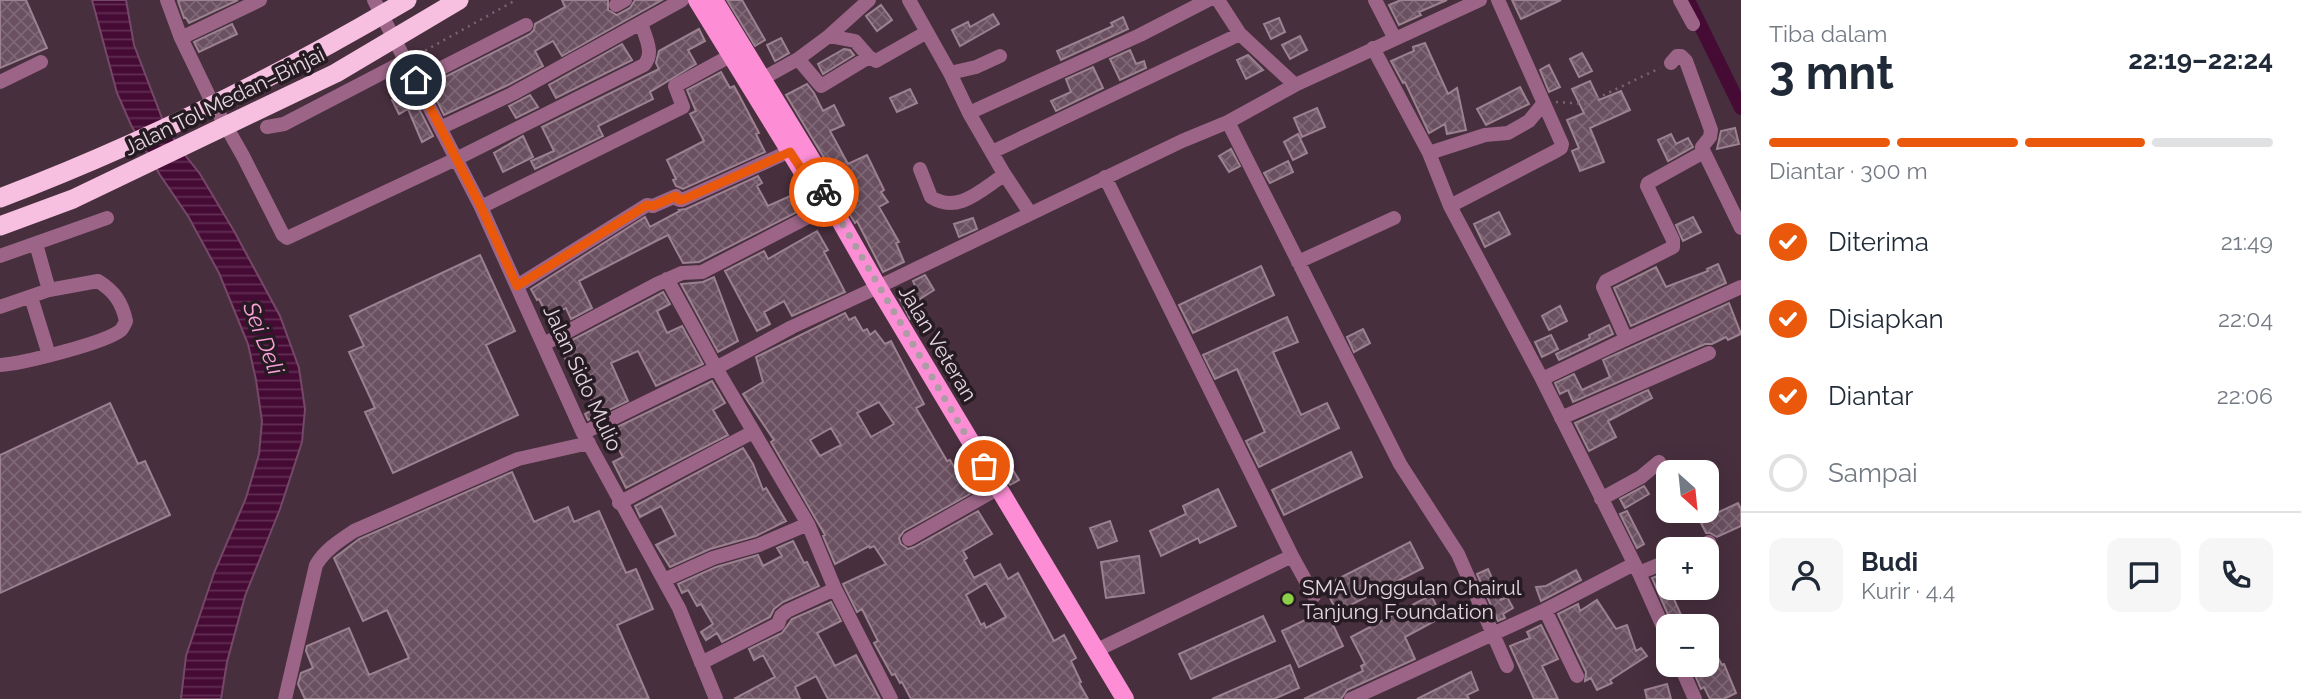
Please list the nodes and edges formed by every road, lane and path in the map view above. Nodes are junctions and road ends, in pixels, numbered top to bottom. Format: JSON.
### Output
{"nodes":[{"id":1,"x":167,"y":0,"type":"edge"},
{"id":2,"x":260,"y":0,"type":"edge"},
{"id":3,"x":374,"y":0,"type":"edge"},
{"id":4,"x":407,"y":0,"type":"edge"},
{"id":5,"x":459,"y":0,"type":"edge"},
{"id":6,"x":516,"y":0,"type":"edge"},
{"id":7,"x":682,"y":0,"type":"edge"},
{"id":8,"x":697,"y":0,"type":"edge"},
{"id":9,"x":714,"y":0,"type":"edge"},
{"id":10,"x":869,"y":0,"type":"edge"},
{"id":11,"x":909,"y":0,"type":"edge"},
{"id":12,"x":1208,"y":0,"type":"edge"},
{"id":13,"x":1217,"y":0,"type":"edge"},
{"id":14,"x":1375,"y":0,"type":"edge"},
{"id":15,"x":1480,"y":0,"type":"edge"},
{"id":16,"x":1498,"y":0,"type":"edge"},
{"id":17,"x":1680,"y":0,"type":"edge"},
{"id":18,"x":641,"y":23,"type":"junction"},
{"id":19,"x":1693,"y":24,"type":"dead end"},
{"id":20,"x":526,"y":25,"type":"dead end"},
{"id":21,"x":927,"y":32,"type":"junction"},
{"id":22,"x":1240,"y":34,"type":"junction"},
{"id":23,"x":829,"y":36,"type":"junction"},
{"id":24,"x":181,"y":38,"type":"junction"},
{"id":25,"x":1395,"y":38,"type":"junction"},
{"id":26,"x":1373,"y":48,"type":"junction"},
{"id":27,"x":730,"y":56,"type":"junction"},
{"id":28,"x":1000,"y":56,"type":"dead end"},
{"id":29,"x":869,"y":57,"type":"junction"},
{"id":30,"x":798,"y":59,"type":"junction"},
{"id":31,"x":407,"y":60,"type":"junction"},
{"id":32,"x":41,"y":62,"type":"dead end"},
{"id":33,"x":1671,"y":63,"type":"joint"},
{"id":34,"x":950,"y":73,"type":"junction"},
{"id":35,"x":762,"y":79,"type":"junction"},
{"id":36,"x":416,"y":80,"type":"junction"},
{"id":37,"x":0,"y":82,"type":"edge"},
{"id":38,"x":1295,"y":85,"type":"junction"},
{"id":39,"x":1543,"y":104,"type":"junction"},
{"id":40,"x":969,"y":113,"type":"junction"},
{"id":41,"x":1228,"y":122,"type":"junction"},
{"id":42,"x":267,"y":127,"type":"dead end"},
{"id":43,"x":440,"y":128,"type":"junction"},
{"id":44,"x":790,"y":152,"type":"junction"},
{"id":45,"x":992,"y":152,"type":"junction"},
{"id":46,"x":1704,"y":152,"type":"junction"},
{"id":47,"x":1429,"y":153,"type":"junction"},
{"id":48,"x":456,"y":159,"type":"junction"},
{"id":49,"x":920,"y":169,"type":"dead end"},
{"id":50,"x":1003,"y":172,"type":"junction"},
{"id":51,"x":1105,"y":177,"type":"junction"},
{"id":52,"x":822,"y":189,"type":"junction"},
{"id":53,"x":0,"y":198,"type":"edge"},
{"id":54,"x":831,"y":205,"type":"junction"},
{"id":55,"x":1450,"y":206,"type":"junction"},
{"id":56,"x":481,"y":207,"type":"junction"},
{"id":57,"x":1030,"y":213,"type":"junction"},
{"id":58,"x":107,"y":218,"type":"dead end"},
{"id":59,"x":1394,"y":218,"type":"dead end"},
{"id":60,"x":0,"y":226,"type":"edge"},
{"id":61,"x":1741,"y":229,"type":"edge"},
{"id":62,"x":36,"y":244,"type":"junction"},
{"id":63,"x":0,"y":256,"type":"edge"},
{"id":64,"x":1298,"y":262,"type":"junction"},
{"id":65,"x":667,"y":279,"type":"junction"},
{"id":66,"x":517,"y":286,"type":"junction"},
{"id":67,"x":878,"y":287,"type":"junction"},
{"id":68,"x":1741,"y":287,"type":"edge"},
{"id":69,"x":49,"y":290,"type":"junction"},
{"id":70,"x":31,"y":297,"type":"junction"},
{"id":71,"x":0,"y":307,"type":"edge"},
{"id":72,"x":1626,"y":339,"type":"junction"},
{"id":73,"x":544,"y":344,"type":"junction"},
{"id":74,"x":1709,"y":353,"type":"dead end"},
{"id":75,"x":49,"y":355,"type":"junction"},
{"id":76,"x":0,"y":365,"type":"edge"},
{"id":77,"x":716,"y":368,"type":"junction"},
{"id":78,"x":1542,"y":379,"type":"junction"},
{"id":79,"x":1561,"y":418,"type":"junction"},
{"id":80,"x":753,"y":432,"type":"junction"},
{"id":81,"x":586,"y":438,"type":"junction"},
{"id":82,"x":1656,"y":465,"type":"edge"},
{"id":83,"x":997,"y":489,"type":"junction"},
{"id":84,"x":1601,"y":499,"type":"junction"},
{"id":85,"x":619,"y":503,"type":"junction"},
{"id":86,"x":808,"y":524,"type":"junction"},
{"id":87,"x":909,"y":538,"type":"dead end"},
{"id":88,"x":1292,"y":555,"type":"junction"},
{"id":89,"x":1656,"y":564,"type":"edge"},
{"id":90,"x":1637,"y":569,"type":"junction"},
{"id":91,"x":664,"y":580,"type":"junction"},
{"id":92,"x":835,"y":589,"type":"junction"},
{"id":93,"x":1314,"y":596,"type":"dead end"},
{"id":94,"x":1545,"y":611,"type":"junction"},
{"id":95,"x":1657,"y":614,"type":"edge"},
{"id":96,"x":1493,"y":634,"type":"junction"},
{"id":97,"x":1096,"y":651,"type":"junction"},
{"id":98,"x":701,"y":663,"type":"junction"},
{"id":99,"x":1507,"y":666,"type":"dead end"},
{"id":100,"x":1577,"y":676,"type":"dead end"},
{"id":101,"x":1685,"y":677,"type":"edge"},
{"id":102,"x":285,"y":699,"type":"edge"},
{"id":103,"x":716,"y":699,"type":"edge"},
{"id":104,"x":891,"y":699,"type":"edge"},
{"id":105,"x":1125,"y":699,"type":"edge"},
{"id":106,"x":1352,"y":699,"type":"edge"},
{"id":107,"x":1695,"y":699,"type":"edge"}],
"edges":[{"from":1,"to":24,"type":"street"},
{"from":2,"to":24,"type":"street"},
{"from":3,"to":31,"type":"street","name":"Jalan Sido Mulio"},
{"from":4,"to":53,"type":"highway","name":"Jalan Tol Medan–Binjai","bridge":true},
{"from":5,"to":60,"type":"highway","name":"Jalan Tol Medan–Binjai","bridge":true},
{"from":6,"to":31,"type":"path"},
{"from":7,"to":18,"type":"street"},
{"from":8,"to":27,"type":"main road","name":"Jalan Veteran"},
{"from":9,"to":35,"type":"main road","name":"Jalan Veteran"},
{"from":10,"to":23,"type":"street"},
{"from":11,"to":21,"type":"street"},
{"from":12,"to":40,"type":"street"},
{"from":13,"to":22,"type":"street"},
{"from":14,"to":25,"type":"street"},
{"from":15,"to":25,"type":"street"},
{"from":16,"to":39,"type":"street"},
{"from":17,"to":19,"type":"street"},
{"from":18,"to":43,"type":"street"},
{"from":18,"to":48,"type":"street"},
{"from":20,"to":36,"type":"street"},
{"from":21,"to":29,"type":"street"},
{"from":21,"to":34,"type":"street"},
{"from":22,"to":38,"type":"street"},
{"from":22,"to":45,"type":"street"},
{"from":23,"to":29,"type":"street"},
{"from":23,"to":30,"type":"street"},
{"from":24,"to":48,"type":"street"},
{"from":25,"to":26,"type":"street"},
{"from":26,"to":38,"type":"street"},
{"from":26,"to":47,"type":"street"},
{"from":27,"to":44,"type":"main road","name":"Jalan Veteran"},
{"from":27,"to":56,"type":"street"},
{"from":28,"to":34,"type":"street"},
{"from":29,"to":30,"type":"street"},
{"from":30,"to":35,"type":"street"},
{"from":31,"to":36,"type":"street","name":"Jalan Sido Mulio"},
{"from":31,"to":42,"type":"street"},
{"from":32,"to":37,"type":"street"},
{"from":33,"to":39,"type":"path"},
{"from":33,"to":46,"type":"street"},
{"from":34,"to":40,"type":"street"},
{"from":35,"to":52,"type":"main road","name":"Jalan Veteran"},
{"from":36,"to":43,"type":"street","name":"Jalan Sido Mulio"},
{"from":38,"to":41,"type":"street"},
{"from":39,"to":47,"type":"street"},
{"from":39,"to":55,"type":"street"},
{"from":40,"to":45,"type":"street"},
{"from":41,"to":51,"type":"street"},
{"from":41,"to":64,"type":"street"},
{"from":43,"to":48,"type":"street","name":"Jalan Sido Mulio"},
{"from":44,"to":52,"type":"main road","name":"Jalan Veteran"},
{"from":44,"to":66,"type":"street"},
{"from":45,"to":50,"type":"street"},
{"from":46,"to":61,"type":"street"},
{"from":46,"to":72,"type":"street"},
{"from":47,"to":55,"type":"street"},
{"from":48,"to":56,"type":"street","name":"Jalan Sido Mulio"},
{"from":49,"to":50,"type":"street"},
{"from":50,"to":57,"type":"street"},
{"from":51,"to":57,"type":"street"},
{"from":51,"to":88,"type":"street"},
{"from":52,"to":54,"type":"main road","name":"Jalan Veteran"},
{"from":54,"to":65,"type":"street"},
{"from":54,"to":67,"type":"main road","name":"Jalan Veteran"},
{"from":55,"to":78,"type":"street"},
{"from":56,"to":66,"type":"street","name":"Jalan Sido Mulio"},
{"from":57,"to":67,"type":"street"},
{"from":58,"to":62,"type":"street"},
{"from":59,"to":64,"type":"street"},
{"from":62,"to":63,"type":"street"},
{"from":62,"to":69,"type":"street"},
{"from":64,"to":96,"type":"street"},
{"from":65,"to":73,"type":"street"},
{"from":65,"to":77,"type":"street"},
{"from":66,"to":73,"type":"street","name":"Jalan Sido Mulio"},
{"from":67,"to":77,"type":"street"},
{"from":67,"to":83,"type":"main road","name":"Jalan Veteran"},
{"from":68,"to":72,"type":"street"},
{"from":69,"to":70,"type":"street"},
{"from":69,"to":75,"type":"street"},
{"from":70,"to":71,"type":"street"},
{"from":70,"to":75,"type":"street"},
{"from":72,"to":78,"type":"street"},
{"from":73,"to":81,"type":"street","name":"Jalan Sido Mulio"},
{"from":74,"to":79,"type":"street"},
{"from":75,"to":76,"type":"street"},
{"from":77,"to":80,"type":"street"},
{"from":77,"to":81,"type":"street"},
{"from":78,"to":79,"type":"street"},
{"from":79,"to":84,"type":"street"},
{"from":80,"to":85,"type":"street"},
{"from":80,"to":86,"type":"street"},
{"from":81,"to":85,"type":"street","name":"Jalan Sido Mulio"},
{"from":81,"to":102,"type":"street"},
{"from":82,"to":84,"type":"street"},
{"from":83,"to":87,"type":"street"},
{"from":83,"to":97,"type":"main road","name":"Jalan Veteran"},
{"from":84,"to":90,"type":"street"},
{"from":85,"to":91,"type":"street","name":"Jalan Sido Mulio"},
{"from":86,"to":91,"type":"street"},
{"from":86,"to":92,"type":"street"},
{"from":88,"to":93,"type":"street"},
{"from":88,"to":97,"type":"street"},
{"from":89,"to":90,"type":"street"},
{"from":90,"to":94,"type":"street"},
{"from":90,"to":95,"type":"street"},
{"from":91,"to":98,"type":"street","name":"Jalan Sido Mulio"},
{"from":92,"to":98,"type":"street"},
{"from":92,"to":104,"type":"street"},
{"from":94,"to":96,"type":"street"},
{"from":94,"to":100,"type":"street"},
{"from":96,"to":99,"type":"street"},
{"from":96,"to":106,"type":"street"},
{"from":97,"to":105,"type":"main road","name":"Jalan Veteran"},
{"from":98,"to":103,"type":"street","name":"Jalan Sido Mulio"},
{"from":101,"to":107,"type":"street"}]}
